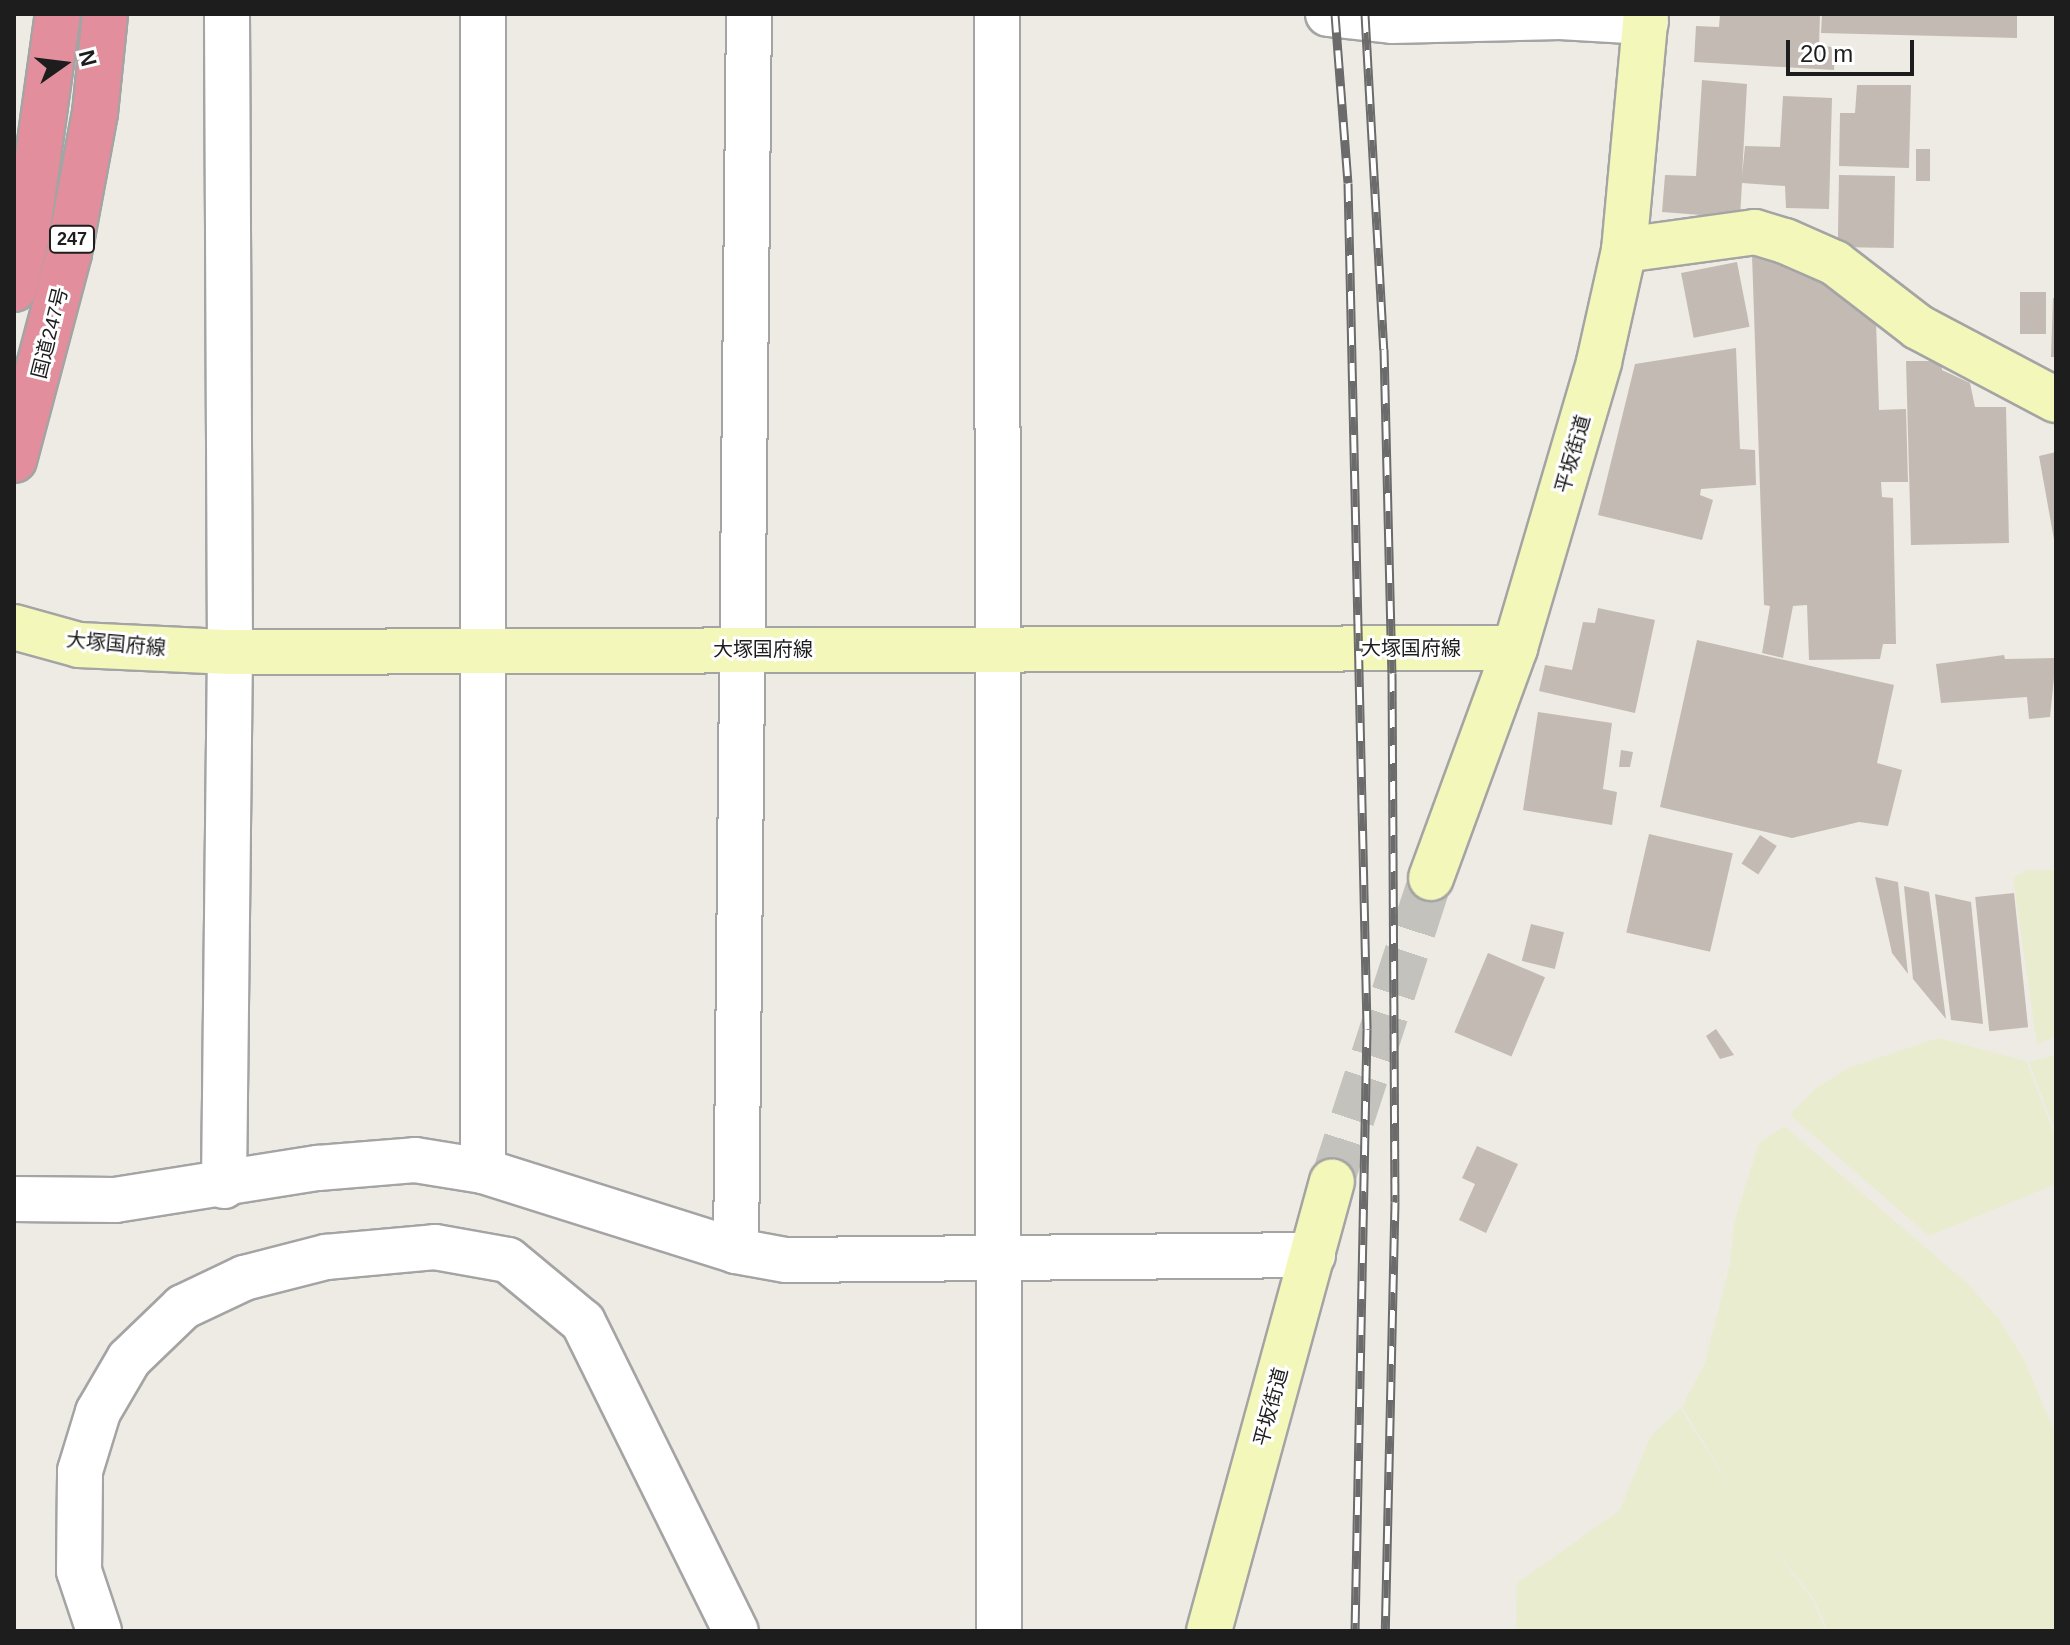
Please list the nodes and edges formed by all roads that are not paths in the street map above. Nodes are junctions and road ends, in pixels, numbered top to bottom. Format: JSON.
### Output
{"nodes":[{"id":1,"x":58,"y":14,"type":"edge"},
{"id":2,"x":105,"y":14,"type":"edge"},
{"id":3,"x":227,"y":14,"type":"edge"},
{"id":4,"x":483,"y":14,"type":"edge"},
{"id":5,"x":749,"y":14,"type":"edge"},
{"id":6,"x":997,"y":14,"type":"edge"},
{"id":7,"x":1328,"y":14,"type":"edge"},
{"id":8,"x":1646,"y":18,"type":"edge"},
{"id":9,"x":1624,"y":250,"type":"junction"},
{"id":10,"x":14,"y":289,"type":"edge"},
{"id":11,"x":2056,"y":400,"type":"edge"},
{"id":12,"x":14,"y":460,"type":"edge"},
{"id":13,"x":14,"y":627,"type":"edge"},
{"id":14,"x":999,"y":647,"type":"junction"},
{"id":15,"x":486,"y":648,"type":"junction"},
{"id":16,"x":1515,"y":648,"type":"junction"},
{"id":17,"x":742,"y":649,"type":"junction"},
{"id":18,"x":230,"y":652,"type":"junction"},
{"id":19,"x":1431,"y":878,"type":"tunnel mouth"},
{"id":20,"x":483,"y":1171,"type":"junction"},
{"id":21,"x":1332,"y":1182,"type":"tunnel mouth"},
{"id":22,"x":224,"y":1186,"type":"junction"},
{"id":23,"x":14,"y":1199,"type":"edge"},
{"id":24,"x":736,"y":1251,"type":"junction"},
{"id":25,"x":1313,"y":1255,"type":"junction"},
{"id":26,"x":997,"y":1257,"type":"junction"},
{"id":27,"x":99,"y":1631,"type":"edge"},
{"id":28,"x":736,"y":1631,"type":"edge"},
{"id":29,"x":999,"y":1631,"type":"edge"},
{"id":30,"x":1209,"y":1631,"type":"edge"}],
"edges":[{"from":1,"to":10,"type":"highway","number":"247"},
{"from":2,"to":12,"type":"highway","name":"国道247号","number":"247"},
{"from":3,"to":18,"type":"street"},
{"from":4,"to":15,"type":"street"},
{"from":5,"to":17,"type":"street"},
{"from":6,"to":14,"type":"street"},
{"from":7,"to":8,"type":"street"},
{"from":8,"to":9,"type":"main road","name":"平坂街道"},
{"from":9,"to":11,"type":"main road"},
{"from":9,"to":16,"type":"main road","name":"平坂街道"},
{"from":13,"to":18,"type":"main road","name":"大塚国府線"},
{"from":14,"to":16,"type":"main road","name":"大塚国府線"},
{"from":14,"to":17,"type":"main road","name":"大塚国府線"},
{"from":14,"to":26,"type":"street"},
{"from":15,"to":17,"type":"main road","name":"大塚国府線"},
{"from":15,"to":18,"type":"main road","name":"大塚国府線"},
{"from":15,"to":20,"type":"street"},
{"from":16,"to":19,"type":"main road","name":"平坂街道"},
{"from":17,"to":24,"type":"street"},
{"from":18,"to":22,"type":"street"},
{"from":20,"to":22,"type":"street"},
{"from":20,"to":24,"type":"street"},
{"from":21,"to":25,"type":"main road","name":"平坂街道"},
{"from":22,"to":23,"type":"street"},
{"from":24,"to":26,"type":"street"},
{"from":25,"to":26,"type":"street"},
{"from":25,"to":30,"type":"main road","name":"平坂街道"},
{"from":26,"to":29,"type":"street"},
{"from":27,"to":28,"type":"street"}]}
